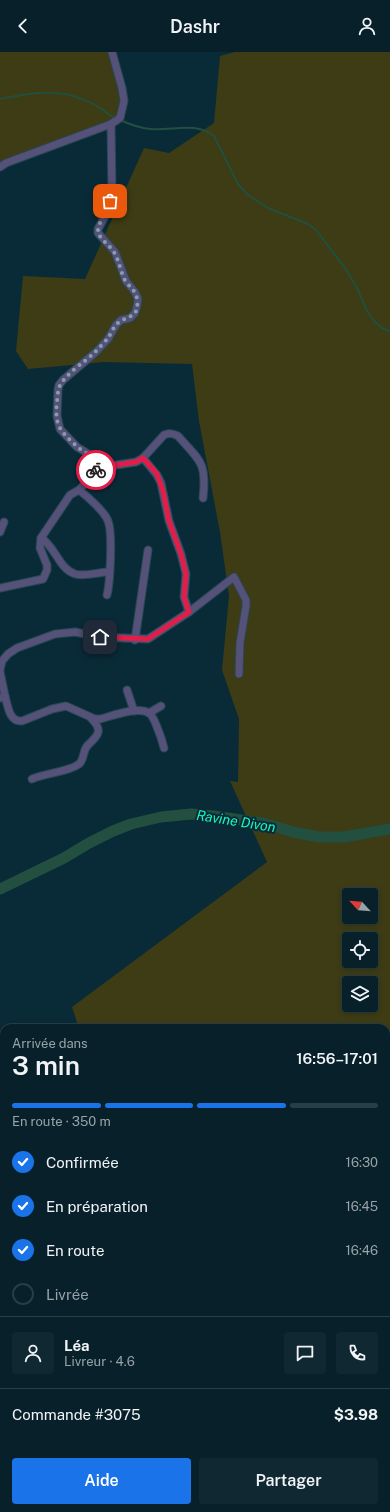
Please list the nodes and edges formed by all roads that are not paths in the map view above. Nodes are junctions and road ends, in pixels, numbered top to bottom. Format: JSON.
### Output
{"nodes":[{"id":1,"x":112,"y":52,"type":"edge"},
{"id":2,"x":111,"y":124,"type":"junction"},
{"id":3,"x":0,"y":168,"type":"edge"},
{"id":4,"x":143,"y":458,"type":"junction"},
{"id":5,"x":96,"y":472,"type":"junction"},
{"id":6,"x":79,"y":490,"type":"junction"},
{"id":7,"x":203,"y":498,"type":"dead end"},
{"id":8,"x":4,"y":522,"type":"dead end"},
{"id":9,"x":0,"y":532,"type":"edge"},
{"id":10,"x":41,"y":538,"type":"junction"},
{"id":11,"x":148,"y":550,"type":"dead end"},
{"id":12,"x":109,"y":572,"type":"junction"},
{"id":13,"x":0,"y":588,"type":"edge"},
{"id":14,"x":107,"y":595,"type":"dead end"},
{"id":15,"x":189,"y":612,"type":"junction"},
{"id":16,"x":135,"y":640,"type":"junction"},
{"id":17,"x":0,"y":671,"type":"edge"},
{"id":18,"x":239,"y":674,"type":"dead end"},
{"id":19,"x":127,"y":690,"type":"dead end"},
{"id":20,"x":3,"y":697,"type":"edge"},
{"id":21,"x":161,"y":706,"type":"dead end"},
{"id":22,"x":134,"y":710,"type":"junction"},
{"id":23,"x":149,"y":713,"type":"junction"},
{"id":24,"x":91,"y":718,"type":"junction"},
{"id":25,"x":164,"y":748,"type":"dead end"},
{"id":26,"x":32,"y":779,"type":"dead end"}],
"edges":[{"from":1,"to":2,"type":"street"},
{"from":2,"to":3,"type":"street"},
{"from":2,"to":5,"type":"street"},
{"from":4,"to":5,"type":"street"},
{"from":4,"to":7,"type":"street"},
{"from":4,"to":15,"type":"street"},
{"from":5,"to":6,"type":"street"},
{"from":6,"to":10,"type":"street"},
{"from":6,"to":12,"type":"street"},
{"from":8,"to":9,"type":"street"},
{"from":10,"to":12,"type":"street"},
{"from":10,"to":13,"type":"street"},
{"from":11,"to":16,"type":"street"},
{"from":12,"to":14,"type":"street"},
{"from":15,"to":16,"type":"street"},
{"from":15,"to":18,"type":"street"},
{"from":16,"to":17,"type":"street"},
{"from":17,"to":20,"type":"street"},
{"from":19,"to":22,"type":"street"},
{"from":20,"to":24,"type":"street"},
{"from":21,"to":23,"type":"street"},
{"from":22,"to":23,"type":"street"},
{"from":22,"to":24,"type":"street"},
{"from":23,"to":25,"type":"street"},
{"from":24,"to":26,"type":"street"}]}
